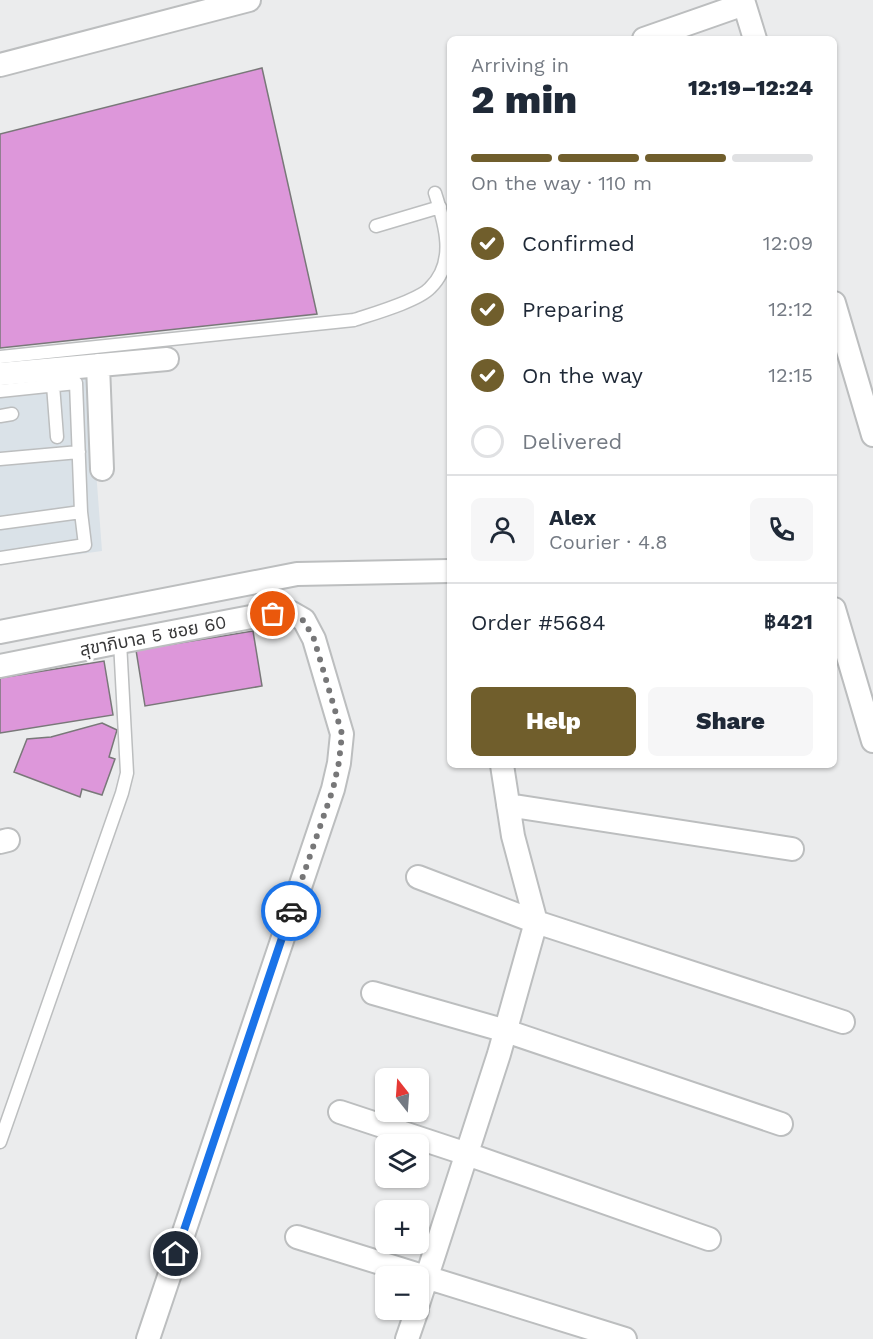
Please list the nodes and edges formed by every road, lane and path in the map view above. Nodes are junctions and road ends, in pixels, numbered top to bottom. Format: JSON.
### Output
{"nodes":[{"id":1,"x":249,"y":0,"type":"edge"},
{"id":2,"x":744,"y":2,"type":"edge"},
{"id":3,"x":169,"y":10,"type":"edge"},
{"id":4,"x":652,"y":36,"type":"edge"},
{"id":5,"x":754,"y":36,"type":"edge"},
{"id":6,"x":0,"y":65,"type":"edge"},
{"id":7,"x":435,"y":193,"type":"dead end"},
{"id":8,"x":440,"y":207,"type":"junction"},
{"id":9,"x":376,"y":226,"type":"dead end"},
{"id":10,"x":447,"y":238,"type":"edge"},
{"id":11,"x":447,"y":248,"type":"edge"},
{"id":12,"x":837,"y":313,"type":"edge"},
{"id":13,"x":0,"y":357,"type":"edge"},
{"id":14,"x":168,"y":359,"type":"dead end"},
{"id":15,"x":98,"y":365,"type":"junction"},
{"id":16,"x":0,"y":374,"type":"edge"},
{"id":17,"x":53,"y":386,"type":"junction"},
{"id":18,"x":0,"y":391,"type":"edge"},
{"id":19,"x":873,"y":435,"type":"edge"},
{"id":20,"x":57,"y":437,"type":"dead end"},
{"id":21,"x":79,"y":452,"type":"junction"},
{"id":22,"x":0,"y":459,"type":"edge"},
{"id":23,"x":102,"y":469,"type":"dead end"},
{"id":24,"x":81,"y":512,"type":"junction"},
{"id":25,"x":0,"y":523,"type":"edge"},
{"id":26,"x":0,"y":558,"type":"edge"},
{"id":27,"x":447,"y":573,"type":"edge"},
{"id":28,"x":837,"y":619,"type":"edge"},
{"id":29,"x":0,"y":633,"type":"edge"},
{"id":30,"x":120,"y":642,"type":"junction"},
{"id":31,"x":0,"y":666,"type":"edge"},
{"id":32,"x":873,"y":741,"type":"edge"},
{"id":33,"x":502,"y":768,"type":"edge"},
{"id":34,"x":508,"y":805,"type":"junction"},
{"id":35,"x":792,"y":849,"type":"dead end"},
{"id":36,"x":418,"y":877,"type":"dead end"},
{"id":37,"x":536,"y":922,"type":"junction"},
{"id":38,"x":373,"y":993,"type":"dead end"},
{"id":39,"x":843,"y":1022,"type":"dead end"},
{"id":40,"x":506,"y":1031,"type":"junction"},
{"id":41,"x":339,"y":1113,"type":"dead end"},
{"id":42,"x":781,"y":1124,"type":"dead end"},
{"id":43,"x":0,"y":1142,"type":"edge"},
{"id":44,"x":467,"y":1154,"type":"junction"},
{"id":45,"x":297,"y":1238,"type":"dead end"},
{"id":46,"x":709,"y":1239,"type":"dead end"},
{"id":47,"x":391,"y":1266,"type":"edge"},
{"id":48,"x":429,"y":1274,"type":"edge"},
{"id":49,"x":429,"y":1277,"type":"edge"},
{"id":50,"x":414,"y":1320,"type":"edge"},
{"id":51,"x":148,"y":1339,"type":"edge"},
{"id":52,"x":407,"y":1339,"type":"edge"},
{"id":53,"x":625,"y":1339,"type":"edge"}],
"edges":[{"from":1,"to":3,"type":"street"},
{"from":2,"to":4,"type":"street"},
{"from":2,"to":5,"type":"street"},
{"from":3,"to":6,"type":"street"},
{"from":7,"to":8,"type":"lane"},
{"from":8,"to":9,"type":"lane"},
{"from":8,"to":10,"type":"lane"},
{"from":11,"to":13,"type":"lane"},
{"from":12,"to":19,"type":"street"},
{"from":14,"to":15,"type":"street"},
{"from":15,"to":16,"type":"street"},
{"from":15,"to":23,"type":"street"},
{"from":17,"to":18,"type":"lane"},
{"from":17,"to":20,"type":"lane"},
{"from":17,"to":21,"type":"lane"},
{"from":21,"to":22,"type":"lane"},
{"from":21,"to":24,"type":"lane"},
{"from":24,"to":25,"type":"lane"},
{"from":24,"to":26,"type":"lane"},
{"from":27,"to":29,"type":"street"},
{"from":28,"to":32,"type":"street"},
{"from":30,"to":31,"type":"street","name":"สุขาภิบาล 5 ซอย 60"},
{"from":30,"to":43,"type":"lane"},
{"from":30,"to":51,"type":"street","name":"สุขาภิบาล 5 ซอย 60"},
{"from":33,"to":34,"type":"street"},
{"from":34,"to":35,"type":"street"},
{"from":34,"to":37,"type":"street"},
{"from":36,"to":37,"type":"street"},
{"from":37,"to":39,"type":"street"},
{"from":37,"to":40,"type":"street"},
{"from":38,"to":40,"type":"street"},
{"from":40,"to":42,"type":"street"},
{"from":40,"to":44,"type":"street"},
{"from":41,"to":44,"type":"street"},
{"from":44,"to":46,"type":"street"},
{"from":44,"to":48,"type":"street"},
{"from":45,"to":47,"type":"street"},
{"from":49,"to":53,"type":"street"},
{"from":50,"to":52,"type":"street"}]}
